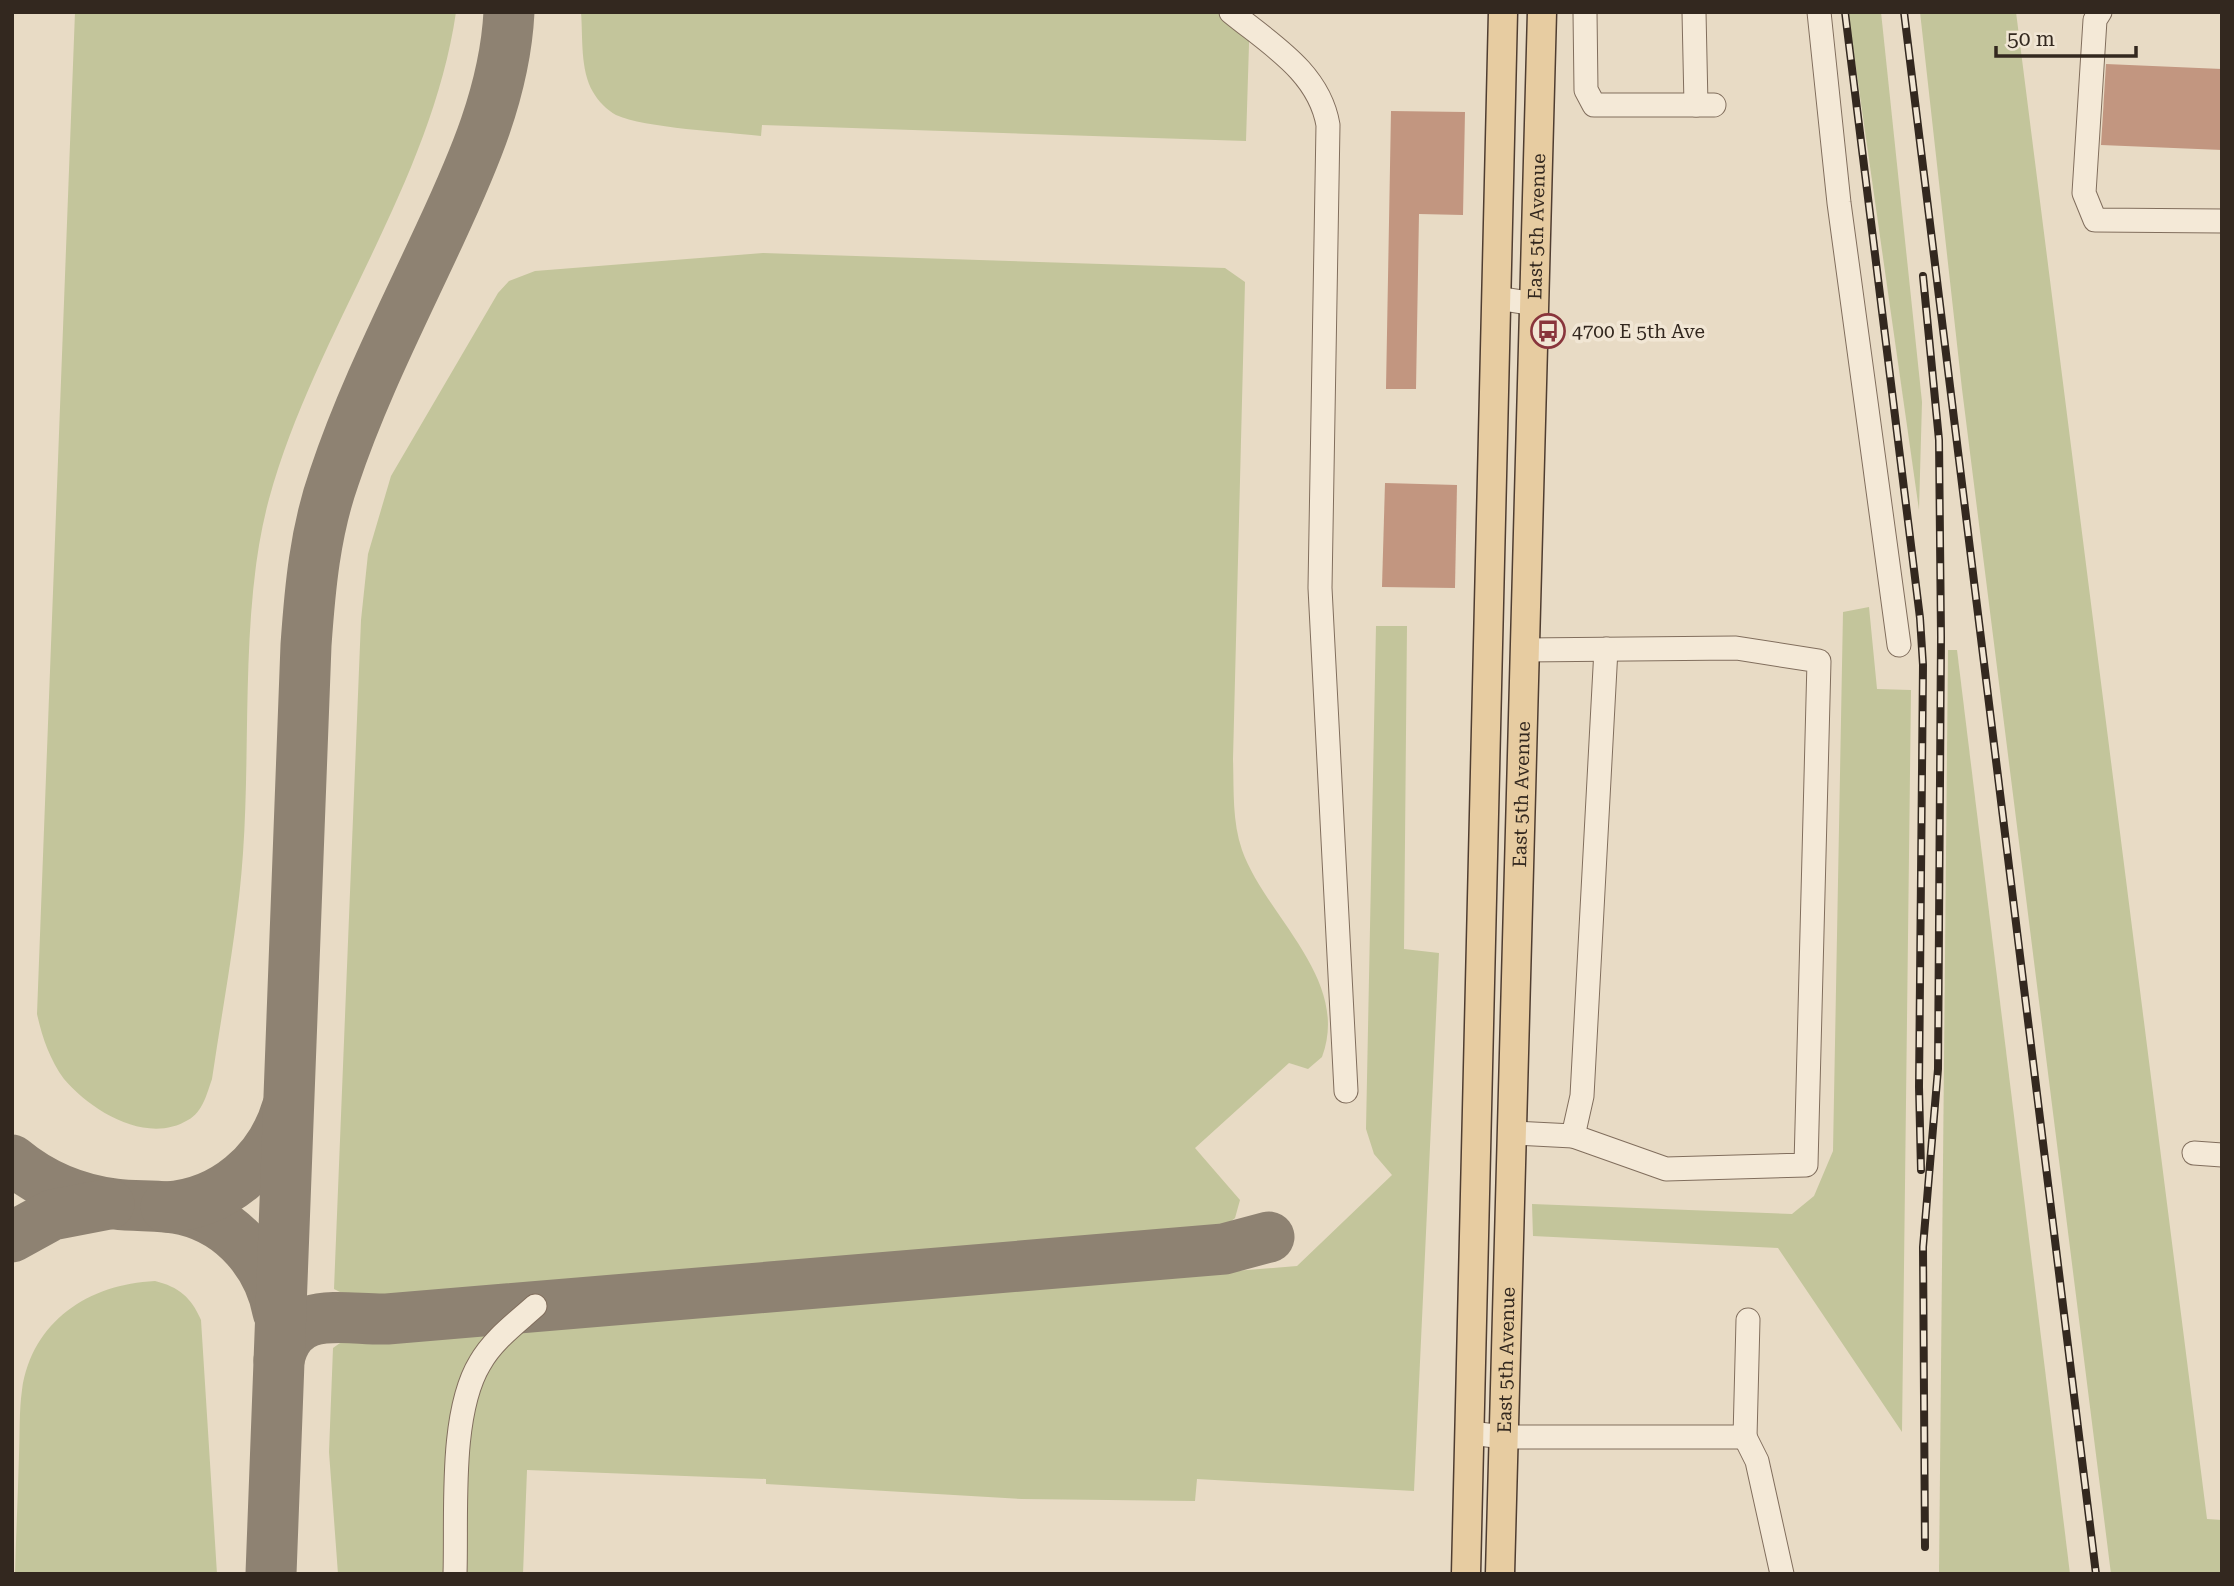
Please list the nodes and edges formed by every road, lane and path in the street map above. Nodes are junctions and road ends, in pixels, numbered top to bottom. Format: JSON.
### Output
{"nodes":[{"id":1,"x":1231,"y":12,"type":"edge"},
{"id":2,"x":1503,"y":12,"type":"edge"},
{"id":3,"x":1542,"y":12,"type":"edge"},
{"id":4,"x":1585,"y":12,"type":"edge"},
{"id":5,"x":1694,"y":12,"type":"edge"},
{"id":6,"x":1819,"y":12,"type":"edge"},
{"id":7,"x":2100,"y":12,"type":"edge"},
{"id":8,"x":2222,"y":221,"type":"edge"},
{"id":9,"x":1497,"y":298,"type":"junction"},
{"id":10,"x":1534,"y":304,"type":"junction"},
{"id":11,"x":1899,"y":645,"type":"dead end"},
{"id":12,"x":1606,"y":649,"type":"junction"},
{"id":13,"x":1524,"y":650,"type":"junction"},
{"id":14,"x":1346,"y":1091,"type":"dead end"},
{"id":15,"x":1511,"y":1133,"type":"junction"},
{"id":16,"x":1573,"y":1136,"type":"junction"},
{"id":17,"x":2194,"y":1153,"type":"dead end"},
{"id":18,"x":2222,"y":1155,"type":"edge"},
{"id":19,"x":536,"y":1306,"type":"dead end"},
{"id":20,"x":1748,"y":1320,"type":"dead end"},
{"id":21,"x":1469,"y":1433,"type":"junction"},
{"id":22,"x":1504,"y":1437,"type":"junction"},
{"id":23,"x":1745,"y":1437,"type":"junction"},
{"id":24,"x":455,"y":1574,"type":"edge"},
{"id":25,"x":1466,"y":1574,"type":"edge"},
{"id":26,"x":1500,"y":1574,"type":"edge"},
{"id":27,"x":1782,"y":1574,"type":"edge"}],
"edges":[{"from":1,"to":14,"type":"lane"},
{"from":2,"to":9,"type":"main road","name":"East 5th Avenue"},
{"from":3,"to":10,"type":"main road","name":"East 5th Avenue"},
{"from":4,"to":5,"type":"lane"},
{"from":6,"to":11,"type":"lane"},
{"from":7,"to":8,"type":"lane"},
{"from":9,"to":10,"type":"lane"},
{"from":9,"to":21,"type":"main road","name":"East 5th Avenue"},
{"from":10,"to":13,"type":"main road","name":"East 5th Avenue"},
{"from":12,"to":13,"type":"lane"},
{"from":12,"to":16,"type":"lane"},
{"from":12,"to":16,"type":"lane"},
{"from":13,"to":15,"type":"main road","name":"East 5th Avenue"},
{"from":15,"to":16,"type":"lane"},
{"from":15,"to":22,"type":"main road","name":"East 5th Avenue"},
{"from":17,"to":18,"type":"lane"},
{"from":19,"to":24,"type":"lane"},
{"from":20,"to":23,"type":"lane"},
{"from":21,"to":22,"type":"lane"},
{"from":21,"to":25,"type":"main road","name":"East 5th Avenue"},
{"from":22,"to":23,"type":"lane"},
{"from":22,"to":26,"type":"main road","name":"East 5th Avenue"},
{"from":23,"to":27,"type":"lane"}]}
